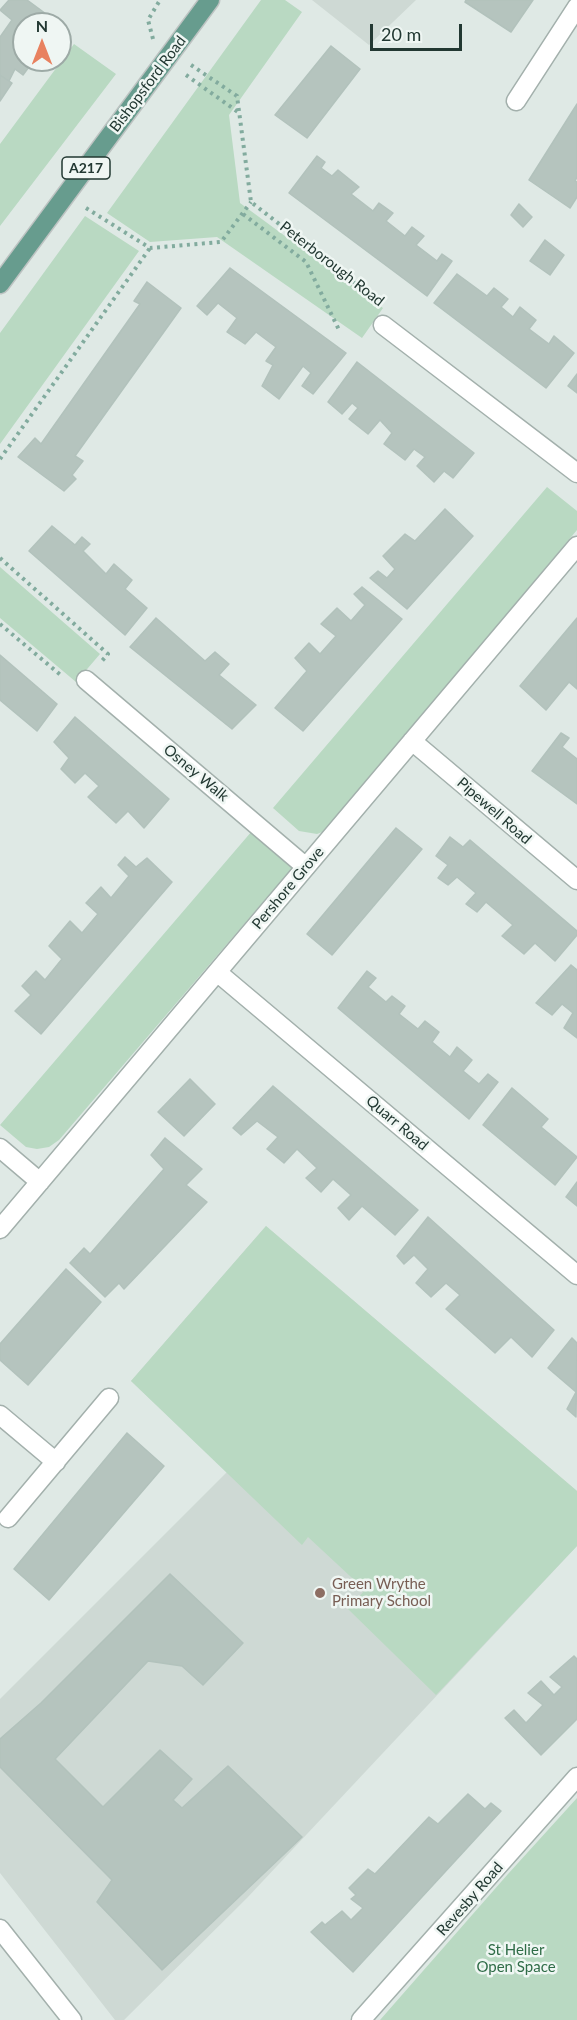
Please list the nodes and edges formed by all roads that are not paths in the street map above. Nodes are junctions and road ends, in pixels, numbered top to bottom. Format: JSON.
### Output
{"nodes":[{"id":1,"x":210,"y":0,"type":"edge"},
{"id":2,"x":577,"y":7,"type":"edge"},
{"id":3,"x":516,"y":101,"type":"dead end"},
{"id":4,"x":0,"y":284,"type":"edge"},
{"id":5,"x":383,"y":325,"type":"road end"},
{"id":6,"x":577,"y":473,"type":"edge"},
{"id":7,"x":577,"y":546,"type":"edge"},
{"id":8,"x":87,"y":680,"type":"road end"},
{"id":9,"x":412,"y":741,"type":"junction"},
{"id":10,"x":306,"y":867,"type":"junction"},
{"id":11,"x":577,"y":880,"type":"edge"},
{"id":12,"x":217,"y":972,"type":"junction"},
{"id":13,"x":0,"y":1148,"type":"edge"},
{"id":14,"x":40,"y":1182,"type":"junction"},
{"id":15,"x":0,"y":1229,"type":"edge"},
{"id":16,"x":577,"y":1275,"type":"edge"},
{"id":17,"x":110,"y":1398,"type":"dead end"},
{"id":18,"x":0,"y":1415,"type":"edge"},
{"id":19,"x":56,"y":1462,"type":"junction"},
{"id":20,"x":8,"y":1518,"type":"dead end"},
{"id":21,"x":577,"y":1777,"type":"edge"},
{"id":22,"x":0,"y":1929,"type":"edge"},
{"id":23,"x":72,"y":2020,"type":"edge"},
{"id":24,"x":362,"y":2020,"type":"edge"}],
"edges":[{"from":1,"to":4,"type":"main road","name":"Bishopsford Road","number":"A217"},
{"from":2,"to":3,"type":"street"},
{"from":5,"to":6,"type":"street","name":"Peterborough Road"},
{"from":7,"to":9,"type":"street","name":"Pershore Grove"},
{"from":8,"to":10,"type":"street","name":"Osney Walk"},
{"from":9,"to":10,"type":"street","name":"Pershore Grove"},
{"from":9,"to":11,"type":"street","name":"Pipewell Road"},
{"from":10,"to":12,"type":"street","name":"Pershore Grove"},
{"from":12,"to":14,"type":"street","name":"Pershore Grove"},
{"from":12,"to":16,"type":"street","name":"Quarr Road"},
{"from":13,"to":14,"type":"street"},
{"from":14,"to":15,"type":"street","name":"Pershore Grove"},
{"from":17,"to":19,"type":"street"},
{"from":18,"to":19,"type":"street"},
{"from":19,"to":20,"type":"street"},
{"from":21,"to":24,"type":"street","name":"Revesby Road"},
{"from":22,"to":23,"type":"street"}]}
